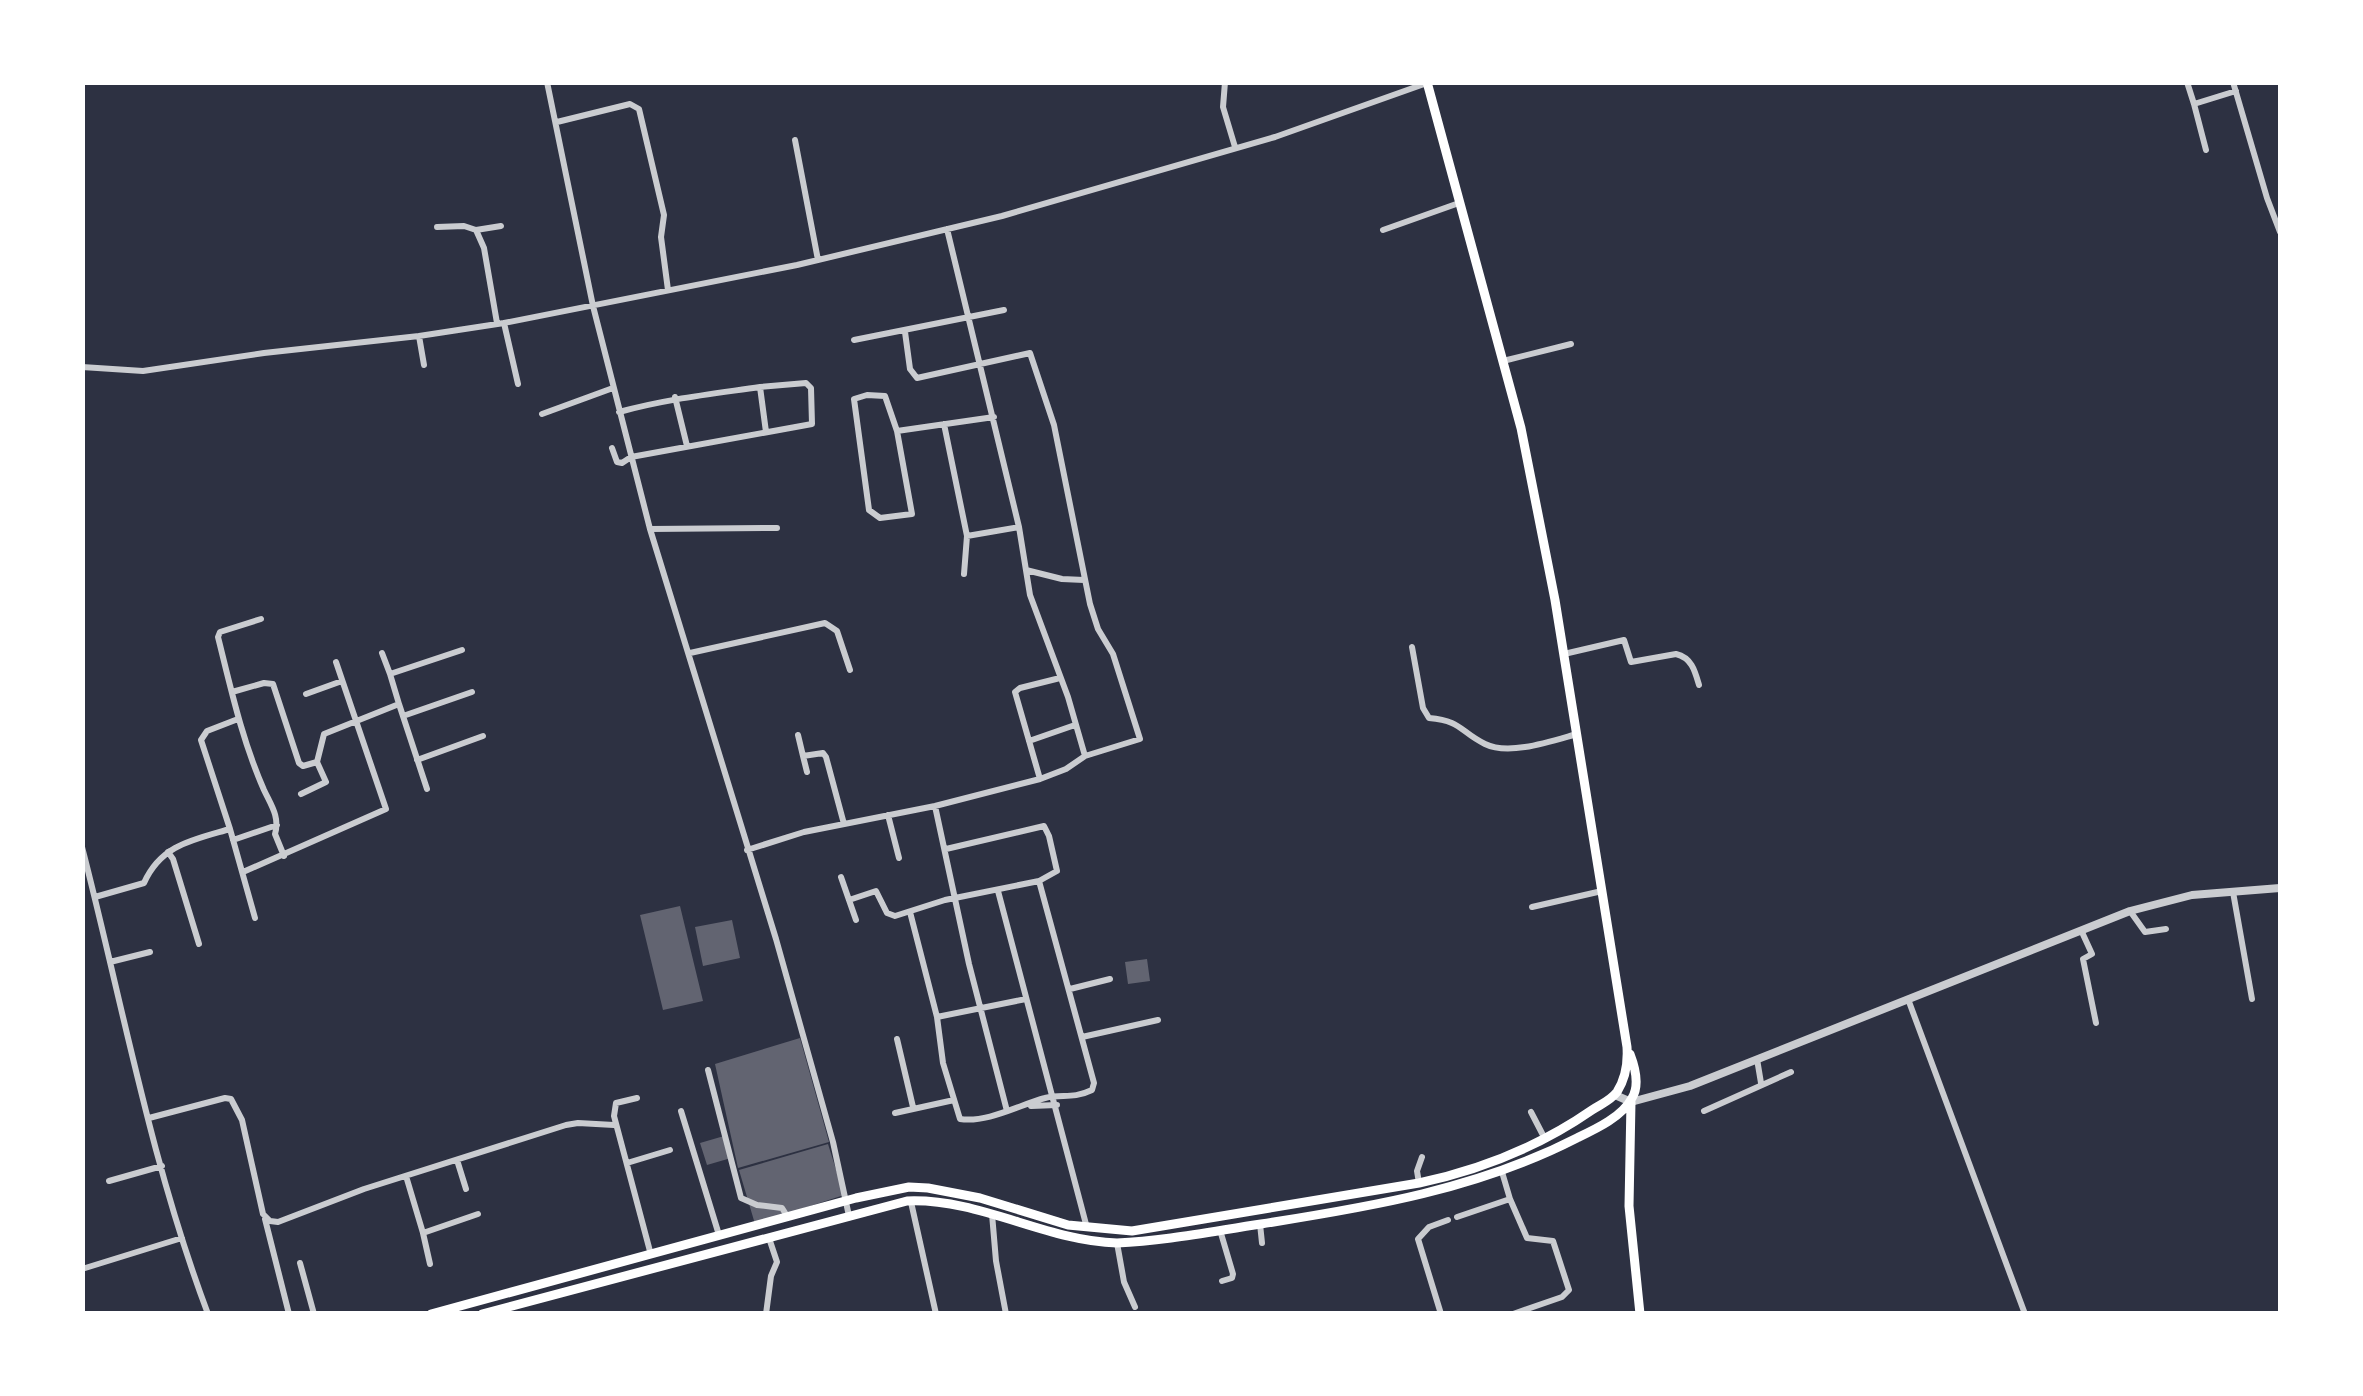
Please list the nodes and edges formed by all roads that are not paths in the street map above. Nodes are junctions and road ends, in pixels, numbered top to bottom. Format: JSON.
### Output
{"nodes":[{"id":1,"x":547,"y":82,"type":"edge"},
{"id":2,"x":2187,"y":82,"type":"edge"},
{"id":3,"x":1427,"y":83,"type":"edge"},
{"id":4,"x":1228,"y":84,"type":"edge"},
{"id":5,"x":2234,"y":87,"type":"edge"},
{"id":6,"x":2194,"y":104,"type":"junction"},
{"id":7,"x":557,"y":122,"type":"junction"},
{"id":8,"x":795,"y":140,"type":"dead end"},
{"id":9,"x":1235,"y":146,"type":"junction"},
{"id":10,"x":2206,"y":150,"type":"dead end"},
{"id":11,"x":1459,"y":203,"type":"junction"},
{"id":12,"x":501,"y":226,"type":"dead end"},
{"id":13,"x":437,"y":228,"type":"dead end"},
{"id":14,"x":947,"y":229,"type":"junction"},
{"id":15,"x":476,"y":230,"type":"junction"},
{"id":16,"x":1383,"y":230,"type":"dead end"},
{"id":17,"x":2280,"y":232,"type":"edge"},
{"id":18,"x":818,"y":260,"type":"junction"},
{"id":19,"x":668,"y":290,"type":"junction"},
{"id":20,"x":593,"y":306,"type":"junction"},
{"id":21,"x":1004,"y":310,"type":"dead end"},
{"id":22,"x":968,"y":318,"type":"junction"},
{"id":23,"x":500,"y":323,"type":"junction"},
{"id":24,"x":905,"y":332,"type":"junction"},
{"id":25,"x":419,"y":336,"type":"junction"},
{"id":26,"x":854,"y":340,"type":"dead end"},
{"id":27,"x":1571,"y":344,"type":"dead end"},
{"id":28,"x":1503,"y":361,"type":"junction"},
{"id":29,"x":980,"y":362,"type":"junction"},
{"id":30,"x":424,"y":365,"type":"dead end"},
{"id":31,"x":82,"y":367,"type":"edge"},
{"id":32,"x":518,"y":384,"type":"dead end"},
{"id":33,"x":760,"y":387,"type":"junction"},
{"id":34,"x":613,"y":388,"type":"junction"},
{"id":35,"x":675,"y":398,"type":"junction"},
{"id":36,"x":619,"y":412,"type":"junction"},
{"id":37,"x":542,"y":414,"type":"dead end"},
{"id":38,"x":994,"y":417,"type":"junction"},
{"id":39,"x":944,"y":424,"type":"junction"},
{"id":40,"x":897,"y":430,"type":"junction"},
{"id":41,"x":766,"y":432,"type":"junction"},
{"id":42,"x":687,"y":446,"type":"junction"},
{"id":43,"x":612,"y":448,"type":"dead end"},
{"id":44,"x":631,"y":457,"type":"junction"},
{"id":45,"x":1019,"y":527,"type":"junction"},
{"id":46,"x":777,"y":528,"type":"dead end"},
{"id":47,"x":650,"y":529,"type":"junction"},
{"id":48,"x":967,"y":536,"type":"junction"},
{"id":49,"x":1026,"y":570,"type":"junction"},
{"id":50,"x":964,"y":574,"type":"dead end"},
{"id":51,"x":1084,"y":580,"type":"junction"},
{"id":52,"x":262,"y":619,"type":"dead end"},
{"id":53,"x":1412,"y":646,"type":"dead end"},
{"id":54,"x":462,"y":650,"type":"dead end"},
{"id":55,"x":382,"y":652,"type":"dead end"},
{"id":56,"x":690,"y":653,"type":"junction"},
{"id":57,"x":1564,"y":654,"type":"junction"},
{"id":58,"x":336,"y":662,"type":"dead end"},
{"id":59,"x":850,"y":670,"type":"dead end"},
{"id":60,"x":390,"y":674,"type":"junction"},
{"id":61,"x":1060,"y":678,"type":"junction"},
{"id":62,"x":342,"y":680,"type":"junction"},
{"id":63,"x":1699,"y":684,"type":"dead end"},
{"id":64,"x":232,"y":692,"type":"junction"},
{"id":65,"x":472,"y":692,"type":"dead end"},
{"id":66,"x":306,"y":694,"type":"dead end"},
{"id":67,"x":399,"y":704,"type":"junction"},
{"id":68,"x":403,"y":716,"type":"junction"},
{"id":69,"x":238,"y":719,"type":"junction"},
{"id":70,"x":356,"y":721,"type":"junction"},
{"id":71,"x":1075,"y":725,"type":"junction"},
{"id":72,"x":1577,"y":734,"type":"junction"},
{"id":73,"x":798,"y":735,"type":"dead end"},
{"id":74,"x":484,"y":736,"type":"dead end"},
{"id":75,"x":1029,"y":742,"type":"junction"},
{"id":76,"x":803,"y":756,"type":"junction"},
{"id":77,"x":1085,"y":756,"type":"junction"},
{"id":78,"x":417,"y":760,"type":"junction"},
{"id":79,"x":317,"y":762,"type":"junction"},
{"id":80,"x":807,"y":772,"type":"dead end"},
{"id":81,"x":1040,"y":778,"type":"junction"},
{"id":82,"x":427,"y":789,"type":"dead end"},
{"id":83,"x":301,"y":794,"type":"dead end"},
{"id":84,"x":934,"y":806,"type":"junction"},
{"id":85,"x":888,"y":815,"type":"junction"},
{"id":86,"x":844,"y":824,"type":"junction"},
{"id":87,"x":278,"y":825,"type":"junction"},
{"id":88,"x":230,"y":829,"type":"junction"},
{"id":89,"x":233,"y":840,"type":"junction"},
{"id":90,"x":82,"y":846,"type":"edge"},
{"id":91,"x":946,"y":848,"type":"junction"},
{"id":92,"x":747,"y":850,"type":"junction"},
{"id":93,"x":168,"y":852,"type":"junction"},
{"id":94,"x":284,"y":856,"type":"junction"},
{"id":95,"x":898,"y":858,"type":"dead end"},
{"id":96,"x":243,"y":872,"type":"junction"},
{"id":97,"x":841,"y":877,"type":"dead end"},
{"id":98,"x":1039,"y":881,"type":"junction"},
{"id":99,"x":2280,"y":888,"type":"edge"},
{"id":100,"x":998,"y":891,"type":"junction"},
{"id":101,"x":1602,"y":891,"type":"junction"},
{"id":102,"x":2233,"y":892,"type":"junction"},
{"id":103,"x":95,"y":897,"type":"junction"},
{"id":104,"x":956,"y":898,"type":"junction"},
{"id":105,"x":849,"y":900,"type":"junction"},
{"id":106,"x":1532,"y":908,"type":"dead end"},
{"id":107,"x":2130,"y":911,"type":"junction"},
{"id":108,"x":910,"y":912,"type":"junction"},
{"id":109,"x":255,"y":918,"type":"dead end"},
{"id":110,"x":856,"y":920,"type":"dead end"},
{"id":111,"x":2166,"y":929,"type":"dead end"},
{"id":112,"x":2081,"y":930,"type":"junction"},
{"id":113,"x":198,"y":944,"type":"dead end"},
{"id":114,"x":150,"y":952,"type":"dead end"},
{"id":115,"x":110,"y":962,"type":"junction"},
{"id":116,"x":1110,"y":979,"type":"dead end"},
{"id":117,"x":1070,"y":989,"type":"junction"},
{"id":118,"x":1026,"y":999,"type":"junction"},
{"id":119,"x":1908,"y":999,"type":"junction"},
{"id":120,"x":2252,"y":999,"type":"dead end"},
{"id":121,"x":980,"y":1008,"type":"junction"},
{"id":122,"x":936,"y":1017,"type":"junction"},
{"id":123,"x":1158,"y":1020,"type":"dead end"},
{"id":124,"x":2096,"y":1023,"type":"dead end"},
{"id":125,"x":1082,"y":1037,"type":"junction"},
{"id":126,"x":897,"y":1038,"type":"dead end"},
{"id":127,"x":1627,"y":1046,"type":"junction"},
{"id":128,"x":1758,"y":1059,"type":"junction"},
{"id":129,"x":708,"y":1070,"type":"dead end"},
{"id":130,"x":1791,"y":1072,"type":"dead end"},
{"id":131,"x":1761,"y":1083,"type":"junction"},
{"id":132,"x":1614,"y":1095,"type":"junction"},
{"id":133,"x":1054,"y":1096,"type":"junction"},
{"id":134,"x":637,"y":1098,"type":"dead end"},
{"id":135,"x":954,"y":1100,"type":"junction"},
{"id":136,"x":1630,"y":1102,"type":"junction"},
{"id":137,"x":1025,"y":1105,"type":"junction"},
{"id":138,"x":1057,"y":1106,"type":"junction"},
{"id":139,"x":913,"y":1107,"type":"junction"},
{"id":140,"x":1007,"y":1110,"type":"junction"},
{"id":141,"x":1704,"y":1110,"type":"dead end"},
{"id":142,"x":681,"y":1111,"type":"dead end"},
{"id":143,"x":1532,"y":1112,"type":"dead end"},
{"id":144,"x":895,"y":1114,"type":"dead end"},
{"id":145,"x":150,"y":1118,"type":"junction"},
{"id":146,"x":614,"y":1124,"type":"junction"},
{"id":147,"x":1545,"y":1138,"type":"junction"},
{"id":148,"x":670,"y":1150,"type":"dead end"},
{"id":149,"x":1422,"y":1157,"type":"dead end"},
{"id":150,"x":457,"y":1160,"type":"junction"},
{"id":151,"x":627,"y":1163,"type":"junction"},
{"id":152,"x":162,"y":1166,"type":"junction"},
{"id":153,"x":1502,"y":1172,"type":"junction"},
{"id":154,"x":406,"y":1176,"type":"junction"},
{"id":155,"x":109,"y":1181,"type":"dead end"},
{"id":156,"x":1419,"y":1184,"type":"junction"},
{"id":157,"x":466,"y":1189,"type":"dead end"},
{"id":158,"x":1510,"y":1199,"type":"junction"},
{"id":159,"x":848,"y":1200,"type":"junction"},
{"id":160,"x":911,"y":1200,"type":"junction"},
{"id":161,"x":992,"y":1213,"type":"junction"},
{"id":162,"x":478,"y":1214,"type":"dead end"},
{"id":163,"x":849,"y":1216,"type":"junction"},
{"id":164,"x":788,"y":1217,"type":"junction"},
{"id":165,"x":1457,"y":1217,"type":"dead end"},
{"id":166,"x":265,"y":1218,"type":"junction"},
{"id":167,"x":1448,"y":1220,"type":"dead end"},
{"id":168,"x":1260,"y":1224,"type":"junction"},
{"id":169,"x":1087,"y":1228,"type":"junction"},
{"id":170,"x":1220,"y":1230,"type":"junction"},
{"id":171,"x":424,"y":1232,"type":"junction"},
{"id":172,"x":719,"y":1235,"type":"junction"},
{"id":173,"x":769,"y":1237,"type":"junction"},
{"id":174,"x":182,"y":1238,"type":"junction"},
{"id":175,"x":1117,"y":1242,"type":"junction"},
{"id":176,"x":1262,"y":1243,"type":"dead end"},
{"id":177,"x":651,"y":1254,"type":"junction"},
{"id":178,"x":300,"y":1263,"type":"dead end"},
{"id":179,"x":430,"y":1264,"type":"dead end"},
{"id":180,"x":82,"y":1269,"type":"edge"},
{"id":181,"x":1222,"y":1281,"type":"dead end"},
{"id":182,"x":473,"y":1302,"type":"junction"},
{"id":183,"x":1135,"y":1307,"type":"dead end"},
{"id":184,"x":482,"y":1313,"type":"edge"},
{"id":185,"x":208,"y":1314,"type":"edge"},
{"id":186,"x":289,"y":1314,"type":"edge"},
{"id":187,"x":314,"y":1314,"type":"edge"},
{"id":188,"x":431,"y":1314,"type":"edge"},
{"id":189,"x":766,"y":1314,"type":"edge"},
{"id":190,"x":936,"y":1314,"type":"edge"},
{"id":191,"x":1006,"y":1314,"type":"edge"},
{"id":192,"x":1441,"y":1314,"type":"edge"},
{"id":193,"x":1513,"y":1314,"type":"edge"},
{"id":194,"x":1640,"y":1314,"type":"edge"},
{"id":195,"x":2025,"y":1314,"type":"edge"}],
"edges":[{"from":1,"to":7,"type":"street"},
{"from":2,"to":6,"type":"street"},
{"from":3,"to":9,"type":"street"},
{"from":3,"to":11,"type":"main road"},
{"from":4,"to":9,"type":"street"},
{"from":5,"to":6,"type":"street"},
{"from":5,"to":17,"type":"street"},
{"from":6,"to":10,"type":"street"},
{"from":7,"to":19,"type":"street"},
{"from":7,"to":20,"type":"street"},
{"from":8,"to":18,"type":"street"},
{"from":9,"to":14,"type":"street"},
{"from":11,"to":16,"type":"street"},
{"from":11,"to":28,"type":"main road"},
{"from":12,"to":15,"type":"street"},
{"from":13,"to":15,"type":"street"},
{"from":14,"to":18,"type":"street"},
{"from":14,"to":22,"type":"street"},
{"from":15,"to":23,"type":"street"},
{"from":18,"to":19,"type":"street"},
{"from":19,"to":20,"type":"street"},
{"from":20,"to":23,"type":"street"},
{"from":20,"to":34,"type":"street"},
{"from":21,"to":22,"type":"street"},
{"from":22,"to":24,"type":"street"},
{"from":22,"to":29,"type":"street"},
{"from":23,"to":25,"type":"street"},
{"from":23,"to":32,"type":"street"},
{"from":24,"to":26,"type":"street"},
{"from":24,"to":29,"type":"street"},
{"from":25,"to":30,"type":"street"},
{"from":25,"to":31,"type":"street"},
{"from":27,"to":28,"type":"street"},
{"from":28,"to":57,"type":"main road"},
{"from":29,"to":38,"type":"street"},
{"from":29,"to":51,"type":"street"},
{"from":33,"to":35,"type":"street"},
{"from":33,"to":41,"type":"street"},
{"from":33,"to":41,"type":"street"},
{"from":34,"to":36,"type":"street"},
{"from":34,"to":37,"type":"street"},
{"from":35,"to":36,"type":"street"},
{"from":35,"to":42,"type":"street"},
{"from":36,"to":44,"type":"street"},
{"from":38,"to":39,"type":"street"},
{"from":38,"to":45,"type":"street"},
{"from":39,"to":40,"type":"street"},
{"from":39,"to":48,"type":"street"},
{"from":40,"to":40,"type":"street"},
{"from":41,"to":42,"type":"street"},
{"from":42,"to":44,"type":"street"},
{"from":43,"to":44,"type":"street"},
{"from":44,"to":47,"type":"street"},
{"from":45,"to":48,"type":"street"},
{"from":45,"to":49,"type":"street"},
{"from":46,"to":47,"type":"street"},
{"from":47,"to":56,"type":"street"},
{"from":48,"to":50,"type":"street"},
{"from":49,"to":51,"type":"street"},
{"from":49,"to":61,"type":"street"},
{"from":51,"to":77,"type":"street"},
{"from":52,"to":64,"type":"street"},
{"from":53,"to":72,"type":"street"},
{"from":54,"to":60,"type":"street"},
{"from":55,"to":60,"type":"street"},
{"from":56,"to":59,"type":"street"},
{"from":56,"to":92,"type":"street"},
{"from":57,"to":63,"type":"street"},
{"from":57,"to":72,"type":"main road"},
{"from":58,"to":62,"type":"street"},
{"from":60,"to":67,"type":"street"},
{"from":61,"to":71,"type":"street"},
{"from":61,"to":75,"type":"street"},
{"from":62,"to":66,"type":"street"},
{"from":62,"to":70,"type":"street"},
{"from":64,"to":69,"type":"street"},
{"from":64,"to":79,"type":"street"},
{"from":65,"to":68,"type":"street"},
{"from":67,"to":68,"type":"street"},
{"from":67,"to":70,"type":"street"},
{"from":68,"to":78,"type":"street"},
{"from":69,"to":87,"type":"street"},
{"from":69,"to":88,"type":"street"},
{"from":70,"to":79,"type":"street"},
{"from":70,"to":94,"type":"street"},
{"from":71,"to":75,"type":"street"},
{"from":71,"to":77,"type":"street"},
{"from":72,"to":101,"type":"main road"},
{"from":73,"to":76,"type":"street"},
{"from":74,"to":78,"type":"street"},
{"from":75,"to":81,"type":"street"},
{"from":76,"to":80,"type":"street"},
{"from":76,"to":86,"type":"street"},
{"from":77,"to":81,"type":"street"},
{"from":78,"to":82,"type":"street"},
{"from":79,"to":83,"type":"street"},
{"from":81,"to":84,"type":"street"},
{"from":84,"to":85,"type":"street"},
{"from":84,"to":91,"type":"street"},
{"from":85,"to":86,"type":"street"},
{"from":85,"to":95,"type":"street"},
{"from":86,"to":92,"type":"street"},
{"from":87,"to":89,"type":"street"},
{"from":87,"to":94,"type":"street"},
{"from":88,"to":89,"type":"street"},
{"from":88,"to":93,"type":"street"},
{"from":89,"to":96,"type":"street"},
{"from":90,"to":103,"type":"street"},
{"from":91,"to":98,"type":"street"},
{"from":91,"to":104,"type":"street"},
{"from":92,"to":159,"type":"street"},
{"from":93,"to":103,"type":"street"},
{"from":93,"to":113,"type":"street"},
{"from":94,"to":96,"type":"street"},
{"from":96,"to":109,"type":"street"},
{"from":97,"to":105,"type":"street"},
{"from":98,"to":100,"type":"street"},
{"from":98,"to":117,"type":"street"},
{"from":99,"to":102,"type":"street"},
{"from":100,"to":104,"type":"street"},
{"from":100,"to":118,"type":"street"},
{"from":101,"to":106,"type":"street"},
{"from":101,"to":127,"type":"main road"},
{"from":102,"to":107,"type":"street"},
{"from":102,"to":120,"type":"street"},
{"from":103,"to":115,"type":"street"},
{"from":104,"to":108,"type":"street"},
{"from":104,"to":121,"type":"street"},
{"from":105,"to":108,"type":"street"},
{"from":105,"to":110,"type":"street"},
{"from":107,"to":111,"type":"street"},
{"from":107,"to":112,"type":"street"},
{"from":108,"to":122,"type":"street"},
{"from":112,"to":119,"type":"street"},
{"from":112,"to":124,"type":"street"},
{"from":114,"to":115,"type":"street"},
{"from":115,"to":145,"type":"street"},
{"from":116,"to":117,"type":"street"},
{"from":117,"to":125,"type":"street"},
{"from":118,"to":121,"type":"street"},
{"from":118,"to":133,"type":"street"},
{"from":119,"to":128,"type":"street"},
{"from":119,"to":195,"type":"street"},
{"from":121,"to":122,"type":"street"},
{"from":121,"to":140,"type":"street"},
{"from":122,"to":135,"type":"street"},
{"from":123,"to":125,"type":"street"},
{"from":125,"to":133,"type":"street"},
{"from":126,"to":139,"type":"street"},
{"from":127,"to":132,"type":"main road"},
{"from":127,"to":136,"type":"main road"},
{"from":128,"to":131,"type":"street"},
{"from":128,"to":136,"type":"street"},
{"from":129,"to":164,"type":"street"},
{"from":130,"to":131,"type":"street"},
{"from":131,"to":141,"type":"street"},
{"from":132,"to":136,"type":"street"},
{"from":132,"to":147,"type":"main road"},
{"from":133,"to":137,"type":"street"},
{"from":133,"to":138,"type":"street"},
{"from":134,"to":146,"type":"street"},
{"from":135,"to":139,"type":"street"},
{"from":135,"to":140,"type":"street"},
{"from":136,"to":153,"type":"main road"},
{"from":136,"to":194,"type":"main road"},
{"from":137,"to":138,"type":"street"},
{"from":137,"to":140,"type":"street"},
{"from":138,"to":169,"type":"street"},
{"from":139,"to":144,"type":"street"},
{"from":142,"to":172,"type":"street"},
{"from":143,"to":147,"type":"street"},
{"from":145,"to":152,"type":"street"},
{"from":145,"to":166,"type":"street"},
{"from":146,"to":150,"type":"street"},
{"from":146,"to":151,"type":"street"},
{"from":147,"to":156,"type":"main road"},
{"from":148,"to":151,"type":"street"},
{"from":149,"to":156,"type":"street"},
{"from":150,"to":154,"type":"street"},
{"from":150,"to":157,"type":"street"},
{"from":151,"to":177,"type":"street"},
{"from":152,"to":155,"type":"street"},
{"from":152,"to":174,"type":"street"},
{"from":153,"to":158,"type":"street"},
{"from":153,"to":168,"type":"main road"},
{"from":154,"to":166,"type":"street"},
{"from":154,"to":171,"type":"street"},
{"from":156,"to":169,"type":"main road"},
{"from":158,"to":165,"type":"street"},
{"from":158,"to":193,"type":"street"},
{"from":159,"to":163,"type":"street"},
{"from":159,"to":164,"type":"main road"},
{"from":159,"to":169,"type":"main road"},
{"from":160,"to":161,"type":"main road"},
{"from":160,"to":163,"type":"main road"},
{"from":160,"to":190,"type":"street"},
{"from":161,"to":175,"type":"main road"},
{"from":161,"to":191,"type":"street"},
{"from":162,"to":171,"type":"street"},
{"from":163,"to":173,"type":"main road"},
{"from":164,"to":172,"type":"main road"},
{"from":166,"to":186,"type":"street"},
{"from":167,"to":192,"type":"street"},
{"from":168,"to":170,"type":"main road"},
{"from":168,"to":176,"type":"street"},
{"from":170,"to":175,"type":"main road"},
{"from":170,"to":181,"type":"street"},
{"from":171,"to":179,"type":"street"},
{"from":172,"to":177,"type":"main road"},
{"from":173,"to":184,"type":"main road"},
{"from":173,"to":189,"type":"street"},
{"from":174,"to":180,"type":"street"},
{"from":174,"to":185,"type":"street"},
{"from":175,"to":183,"type":"street"},
{"from":177,"to":182,"type":"main road"},
{"from":178,"to":187,"type":"street"},
{"from":182,"to":184,"type":"street"},
{"from":182,"to":188,"type":"main road"}]}
